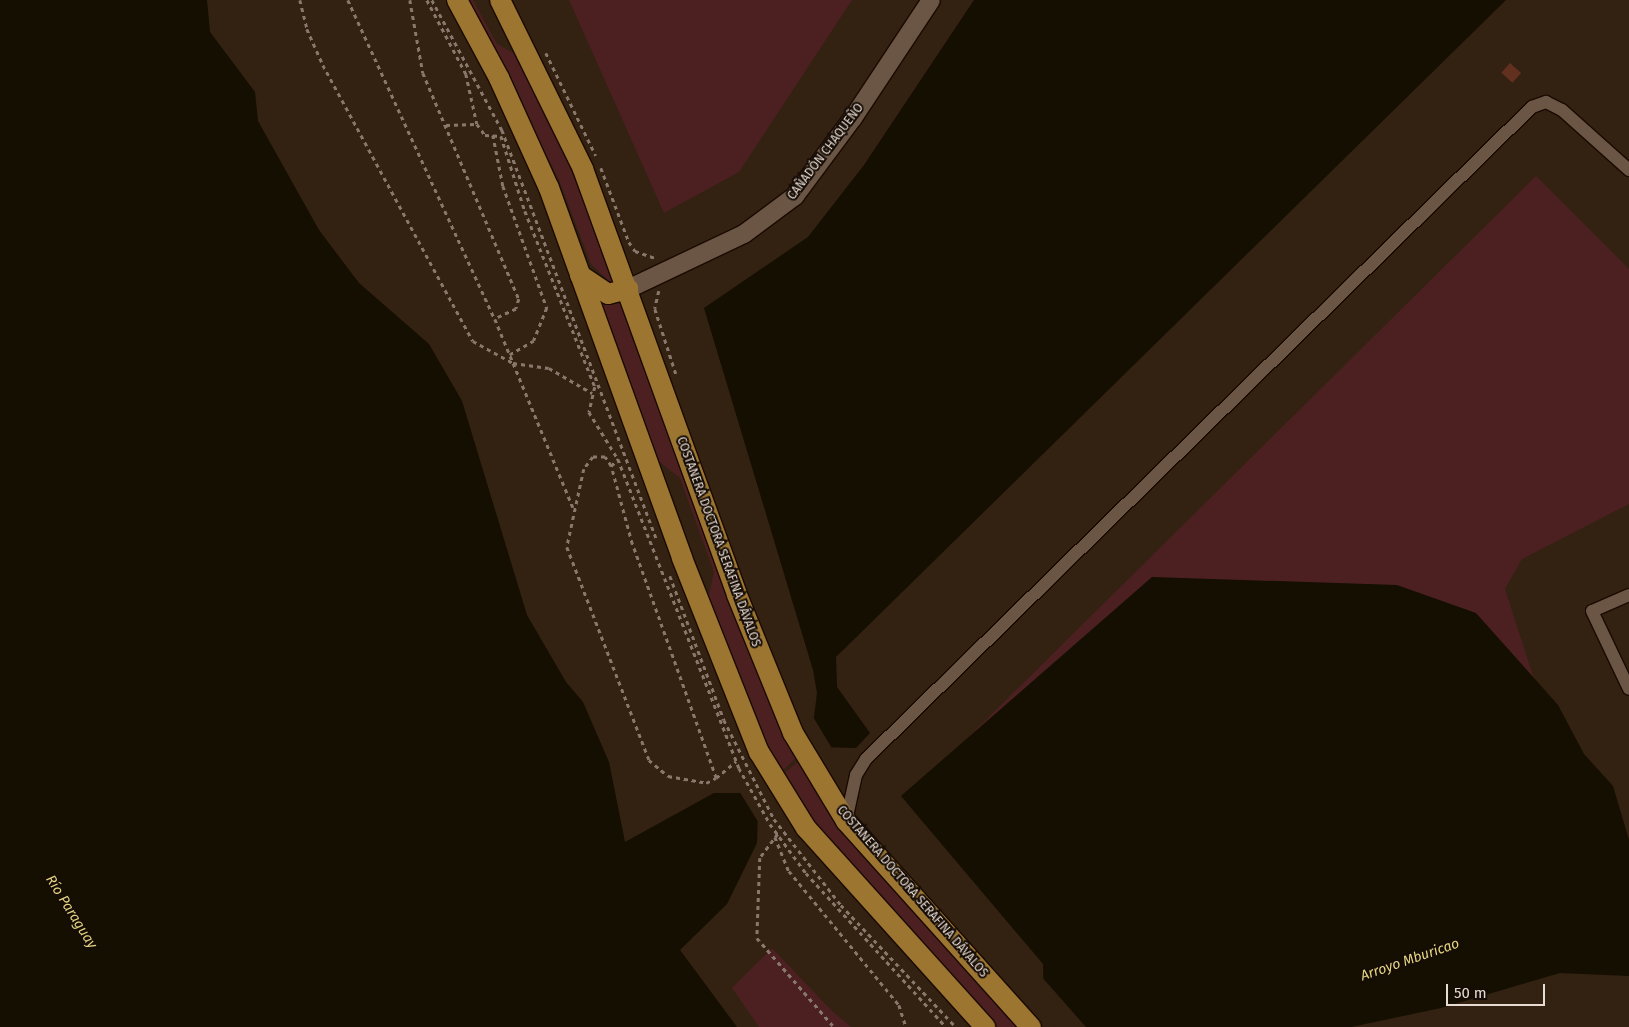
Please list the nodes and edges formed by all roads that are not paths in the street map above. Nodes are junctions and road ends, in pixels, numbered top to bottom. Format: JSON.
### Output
{"nodes":[{"id":1,"x":457,"y":0,"type":"edge"},
{"id":2,"x":500,"y":0,"type":"edge"},
{"id":3,"x":931,"y":0,"type":"edge"},
{"id":4,"x":1629,"y":170,"type":"edge"},
{"id":5,"x":580,"y":275,"type":"junction"},
{"id":6,"x":628,"y":289,"type":"junction"},
{"id":7,"x":1629,"y":595,"type":"edge"},
{"id":8,"x":1629,"y":690,"type":"edge"},
{"id":9,"x":846,"y":821,"type":"junction"},
{"id":10,"x":985,"y":1027,"type":"edge"},
{"id":11,"x":1031,"y":1027,"type":"edge"}],
"edges":[{"from":1,"to":5,"type":"highway"},
{"from":2,"to":6,"type":"highway","name":"COSTANERA DOCTORA SERAFINA DÁVALOS"},
{"from":3,"to":6,"type":"main road","name":"CAÑADÓN CHAQUEÑO"},
{"from":4,"to":9,"type":"street"},
{"from":5,"to":6,"type":"highway"},
{"from":5,"to":10,"type":"highway"},
{"from":6,"to":9,"type":"highway","name":"COSTANERA DOCTORA SERAFINA DÁVALOS"},
{"from":7,"to":8,"type":"street"},
{"from":9,"to":11,"type":"highway","name":"COSTANERA DOCTORA SERAFINA DÁVALOS"}]}
